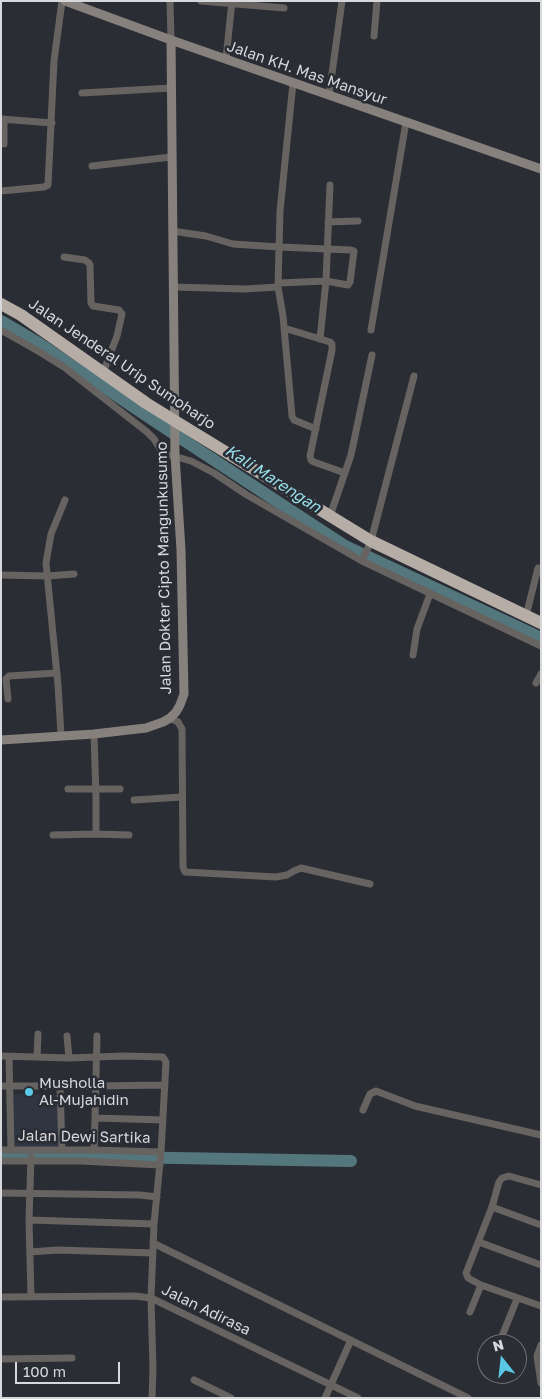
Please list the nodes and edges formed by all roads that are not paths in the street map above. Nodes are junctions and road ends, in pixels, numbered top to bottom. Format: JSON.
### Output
{"nodes":[{"id":1,"x":170,"y":1,"type":"edge"},
{"id":2,"x":201,"y":1,"type":"edge"},
{"id":3,"x":342,"y":1,"type":"edge"},
{"id":4,"x":378,"y":1,"type":"edge"},
{"id":5,"x":67,"y":2,"type":"edge"},
{"id":6,"x":232,"y":3,"type":"edge"},
{"id":7,"x":284,"y":8,"type":"dead end"},
{"id":8,"x":374,"y":36,"type":"dead end"},
{"id":9,"x":171,"y":40,"type":"junction"},
{"id":10,"x":226,"y":59,"type":"junction"},
{"id":11,"x":293,"y":83,"type":"junction"},
{"id":12,"x":171,"y":88,"type":"junction"},
{"id":13,"x":82,"y":93,"type":"dead end"},
{"id":14,"x":329,"y":95,"type":"junction"},
{"id":15,"x":2,"y":119,"type":"edge"},
{"id":16,"x":406,"y":122,"type":"junction"},
{"id":17,"x":52,"y":123,"type":"junction"},
{"id":18,"x":4,"y":144,"type":"dead end"},
{"id":19,"x":171,"y":157,"type":"junction"},
{"id":20,"x":92,"y":166,"type":"dead end"},
{"id":21,"x":541,"y":170,"type":"edge"},
{"id":22,"x":330,"y":185,"type":"dead end"},
{"id":23,"x":1,"y":191,"type":"edge"},
{"id":24,"x":358,"y":221,"type":"dead end"},
{"id":25,"x":328,"y":222,"type":"junction"},
{"id":26,"x":172,"y":230,"type":"junction"},
{"id":27,"x":279,"y":247,"type":"junction"},
{"id":28,"x":328,"y":249,"type":"junction"},
{"id":29,"x":64,"y":257,"type":"dead end"},
{"id":30,"x":326,"y":282,"type":"junction"},
{"id":31,"x":278,"y":285,"type":"junction"},
{"id":32,"x":173,"y":287,"type":"junction"},
{"id":33,"x":1,"y":304,"type":"edge"},
{"id":34,"x":284,"y":328,"type":"junction"},
{"id":35,"x":1,"y":330,"type":"edge"},
{"id":36,"x":371,"y":330,"type":"dead end"},
{"id":37,"x":320,"y":339,"type":"junction"},
{"id":38,"x":372,"y":355,"type":"dead end"},
{"id":39,"x":103,"y":373,"type":"junction"},
{"id":40,"x":414,"y":376,"type":"dead end"},
{"id":41,"x":175,"y":426,"type":"junction"},
{"id":42,"x":316,"y":430,"type":"junction"},
{"id":43,"x":175,"y":453,"type":"junction"},
{"id":44,"x":345,"y":473,"type":"junction"},
{"id":45,"x":65,"y":500,"type":"dead end"},
{"id":46,"x":330,"y":516,"type":"junction"},
{"id":47,"x":366,"y":552,"type":"junction"},
{"id":48,"x":538,"y":568,"type":"dead end"},
{"id":49,"x":74,"y":574,"type":"dead end"},
{"id":50,"x":1,"y":575,"type":"edge"},
{"id":51,"x":47,"y":576,"type":"junction"},
{"id":52,"x":430,"y":594,"type":"junction"},
{"id":53,"x":526,"y":616,"type":"junction"},
{"id":54,"x":541,"y":623,"type":"edge"},
{"id":55,"x":541,"y":646,"type":"edge"},
{"id":56,"x":412,"y":655,"type":"dead end"},
{"id":57,"x":57,"y":673,"type":"junction"},
{"id":58,"x":541,"y":674,"type":"edge"},
{"id":59,"x":536,"y":683,"type":"dead end"},
{"id":60,"x":8,"y":699,"type":"dead end"},
{"id":61,"x":170,"y":718,"type":"junction"},
{"id":62,"x":94,"y":734,"type":"junction"},
{"id":63,"x":61,"y":736,"type":"junction"},
{"id":64,"x":1,"y":740,"type":"edge"},
{"id":65,"x":68,"y":789,"type":"dead end"},
{"id":66,"x":96,"y":789,"type":"junction"},
{"id":67,"x":120,"y":789,"type":"dead end"},
{"id":68,"x":182,"y":797,"type":"junction"},
{"id":69,"x":134,"y":800,"type":"dead end"},
{"id":70,"x":96,"y":834,"type":"junction"},
{"id":71,"x":54,"y":835,"type":"dead end"},
{"id":72,"x":129,"y":835,"type":"dead end"},
{"id":73,"x":370,"y":884,"type":"dead end"},
{"id":74,"x":38,"y":1034,"type":"dead end"},
{"id":75,"x":67,"y":1036,"type":"dead end"},
{"id":76,"x":97,"y":1036,"type":"dead end"},
{"id":77,"x":5,"y":1056,"type":"edge"},
{"id":78,"x":37,"y":1057,"type":"junction"},
{"id":79,"x":96,"y":1057,"type":"junction"},
{"id":80,"x":69,"y":1058,"type":"junction"},
{"id":81,"x":165,"y":1085,"type":"junction"},
{"id":82,"x":5,"y":1086,"type":"edge"},
{"id":83,"x":60,"y":1086,"type":"junction"},
{"id":84,"x":95,"y":1086,"type":"junction"},
{"id":85,"x":363,"y":1110,"type":"dead end"},
{"id":86,"x":95,"y":1118,"type":"junction"},
{"id":87,"x":163,"y":1120,"type":"junction"},
{"id":88,"x":541,"y":1135,"type":"edge"},
{"id":89,"x":1,"y":1150,"type":"edge"},
{"id":90,"x":11,"y":1150,"type":"junction"},
{"id":91,"x":32,"y":1150,"type":"junction"},
{"id":92,"x":62,"y":1150,"type":"junction"},
{"id":93,"x":94,"y":1150,"type":"junction"},
{"id":94,"x":161,"y":1154,"type":"junction"},
{"id":95,"x":1,"y":1161,"type":"edge"},
{"id":96,"x":31,"y":1161,"type":"junction"},
{"id":97,"x":160,"y":1165,"type":"junction"},
{"id":98,"x":541,"y":1185,"type":"edge"},
{"id":99,"x":1,"y":1193,"type":"edge"},
{"id":100,"x":30,"y":1193,"type":"junction"},
{"id":101,"x":157,"y":1196,"type":"junction"},
{"id":102,"x":492,"y":1207,"type":"junction"},
{"id":103,"x":29,"y":1220,"type":"junction"},
{"id":104,"x":154,"y":1224,"type":"junction"},
{"id":105,"x":541,"y":1225,"type":"edge"},
{"id":106,"x":479,"y":1242,"type":"junction"},
{"id":107,"x":153,"y":1243,"type":"junction"},
{"id":108,"x":30,"y":1252,"type":"junction"},
{"id":109,"x":153,"y":1253,"type":"junction"},
{"id":110,"x":541,"y":1265,"type":"edge"},
{"id":111,"x":481,"y":1286,"type":"junction"},
{"id":112,"x":30,"y":1296,"type":"junction"},
{"id":113,"x":1,"y":1297,"type":"edge"},
{"id":114,"x":151,"y":1298,"type":"junction"},
{"id":115,"x":517,"y":1298,"type":"junction"},
{"id":116,"x":541,"y":1306,"type":"edge"},
{"id":117,"x":470,"y":1312,"type":"dead end"},
{"id":118,"x":503,"y":1334,"type":"edge"},
{"id":119,"x":351,"y":1340,"type":"junction"},
{"id":120,"x":541,"y":1345,"type":"edge"},
{"id":121,"x":1,"y":1358,"type":"edge"},
{"id":122,"x":72,"y":1358,"type":"dead end"},
{"id":123,"x":539,"y":1367,"type":"edge"},
{"id":124,"x":194,"y":1380,"type":"dead end"},
{"id":125,"x":541,"y":1383,"type":"edge"},
{"id":126,"x":330,"y":1385,"type":"junction"},
{"id":127,"x":152,"y":1398,"type":"edge"},
{"id":128,"x":231,"y":1398,"type":"edge"},
{"id":129,"x":325,"y":1398,"type":"edge"},
{"id":130,"x":358,"y":1398,"type":"edge"},
{"id":131,"x":468,"y":1398,"type":"edge"}],
"edges":[{"from":1,"to":9,"type":"street"},
{"from":2,"to":6,"type":"street"},
{"from":3,"to":14,"type":"street"},
{"from":4,"to":8,"type":"street"},
{"from":5,"to":9,"type":"street","name":"Jalan KH. Mas Mansyur"},
{"from":5,"to":17,"type":"street"},
{"from":6,"to":7,"type":"street"},
{"from":6,"to":10,"type":"street"},
{"from":9,"to":10,"type":"street","name":"Jalan KH. Mas Mansyur"},
{"from":9,"to":12,"type":"street","name":"Jalan Dokter Cipto Mangunkusumo"},
{"from":10,"to":11,"type":"street","name":"Jalan KH. Mas Mansyur"},
{"from":11,"to":14,"type":"street","name":"Jalan KH. Mas Mansyur"},
{"from":11,"to":27,"type":"street"},
{"from":12,"to":13,"type":"street"},
{"from":12,"to":19,"type":"street","name":"Jalan Dokter Cipto Mangunkusumo"},
{"from":14,"to":16,"type":"street","name":"Jalan KH. Mas Mansyur"},
{"from":15,"to":17,"type":"street"},
{"from":15,"to":18,"type":"street"},
{"from":16,"to":21,"type":"street","name":"Jalan KH. Mas Mansyur"},
{"from":16,"to":36,"type":"street"},
{"from":17,"to":23,"type":"street"},
{"from":19,"to":20,"type":"street"},
{"from":19,"to":26,"type":"street","name":"Jalan Dokter Cipto Mangunkusumo"},
{"from":22,"to":25,"type":"street"},
{"from":24,"to":25,"type":"street"},
{"from":25,"to":28,"type":"street"},
{"from":26,"to":27,"type":"street"},
{"from":26,"to":32,"type":"street","name":"Jalan Dokter Cipto Mangunkusumo"},
{"from":27,"to":28,"type":"street"},
{"from":27,"to":31,"type":"street"},
{"from":28,"to":30,"type":"street"},
{"from":28,"to":30,"type":"street"},
{"from":29,"to":39,"type":"street"},
{"from":30,"to":31,"type":"street"},
{"from":30,"to":37,"type":"street"},
{"from":31,"to":32,"type":"street"},
{"from":31,"to":34,"type":"street"},
{"from":32,"to":41,"type":"street","name":"Jalan Dokter Cipto Mangunkusumo"},
{"from":33,"to":39,"type":"highway","name":"Jalan Jenderal Urip Sumoharjo"},
{"from":34,"to":37,"type":"street"},
{"from":34,"to":42,"type":"street"},
{"from":35,"to":43,"type":"street"},
{"from":37,"to":42,"type":"street"},
{"from":38,"to":44,"type":"street"},
{"from":39,"to":41,"type":"highway","name":"Jalan Jenderal Urip Sumoharjo"},
{"from":40,"to":47,"type":"street"},
{"from":41,"to":43,"type":"street","name":"Jalan Dokter Cipto Mangunkusumo"},
{"from":41,"to":46,"type":"highway","name":"Jalan Jenderal Urip Sumoharjo"},
{"from":42,"to":44,"type":"street"},
{"from":43,"to":47,"type":"street"},
{"from":43,"to":61,"type":"street","name":"Jalan Dokter Cipto Mangunkusumo"},
{"from":44,"to":46,"type":"street"},
{"from":45,"to":51,"type":"street"},
{"from":46,"to":47,"type":"highway","name":"Jalan Jenderal Urip Sumoharjo"},
{"from":47,"to":52,"type":"street"},
{"from":47,"to":53,"type":"highway","name":"Jalan Jenderal Urip Sumoharjo"},
{"from":48,"to":53,"type":"street"},
{"from":49,"to":51,"type":"street"},
{"from":50,"to":51,"type":"street"},
{"from":51,"to":57,"type":"street"},
{"from":52,"to":55,"type":"street"},
{"from":52,"to":56,"type":"street"},
{"from":53,"to":54,"type":"highway","name":"Jalan Jenderal Urip Sumoharjo"},
{"from":57,"to":60,"type":"street"},
{"from":57,"to":63,"type":"street"},
{"from":58,"to":59,"type":"street"},
{"from":61,"to":62,"type":"street"},
{"from":61,"to":68,"type":"street"},
{"from":62,"to":63,"type":"street"},
{"from":62,"to":66,"type":"street"},
{"from":63,"to":64,"type":"street"},
{"from":65,"to":66,"type":"street"},
{"from":66,"to":67,"type":"street"},
{"from":66,"to":70,"type":"street"},
{"from":68,"to":69,"type":"street"},
{"from":68,"to":73,"type":"street"},
{"from":70,"to":71,"type":"street"},
{"from":70,"to":72,"type":"street"},
{"from":74,"to":78,"type":"street"},
{"from":75,"to":80,"type":"street"},
{"from":76,"to":79,"type":"street"},
{"from":77,"to":78,"type":"street"},
{"from":77,"to":82,"type":"street"},
{"from":78,"to":80,"type":"street"},
{"from":79,"to":80,"type":"street"},
{"from":79,"to":81,"type":"street"},
{"from":79,"to":84,"type":"street"},
{"from":81,"to":84,"type":"street"},
{"from":81,"to":87,"type":"street"},
{"from":82,"to":83,"type":"street"},
{"from":82,"to":90,"type":"street"},
{"from":83,"to":84,"type":"street"},
{"from":83,"to":92,"type":"street"},
{"from":84,"to":86,"type":"street"},
{"from":85,"to":88,"type":"street"},
{"from":86,"to":87,"type":"street"},
{"from":86,"to":93,"type":"street"},
{"from":87,"to":94,"type":"street"},
{"from":89,"to":90,"type":"street","name":"Jalan Dewi Sartika"},
{"from":90,"to":91,"type":"street","name":"Jalan Dewi Sartika"},
{"from":91,"to":92,"type":"street","name":"Jalan Dewi Sartika"},
{"from":91,"to":96,"type":"street"},
{"from":92,"to":93,"type":"street","name":"Jalan Dewi Sartika"},
{"from":93,"to":94,"type":"street","name":"Jalan Dewi Sartika"},
{"from":94,"to":97,"type":"street"},
{"from":95,"to":96,"type":"street"},
{"from":96,"to":97,"type":"street"},
{"from":96,"to":100,"type":"street"},
{"from":97,"to":101,"type":"street"},
{"from":98,"to":102,"type":"street"},
{"from":99,"to":100,"type":"street"},
{"from":100,"to":101,"type":"street"},
{"from":100,"to":103,"type":"street"},
{"from":101,"to":104,"type":"street"},
{"from":102,"to":105,"type":"street"},
{"from":102,"to":106,"type":"street"},
{"from":103,"to":104,"type":"street"},
{"from":103,"to":108,"type":"street"},
{"from":104,"to":107,"type":"street"},
{"from":106,"to":110,"type":"street"},
{"from":106,"to":111,"type":"street"},
{"from":107,"to":109,"type":"street"},
{"from":107,"to":119,"type":"street"},
{"from":108,"to":109,"type":"street"},
{"from":108,"to":112,"type":"street"},
{"from":109,"to":114,"type":"street"},
{"from":111,"to":115,"type":"street"},
{"from":111,"to":117,"type":"street"},
{"from":112,"to":113,"type":"street","name":"Jalan Adirasa"},
{"from":112,"to":114,"type":"street","name":"Jalan Adirasa"},
{"from":114,"to":126,"type":"street","name":"Jalan Adirasa"},
{"from":114,"to":127,"type":"street"},
{"from":115,"to":116,"type":"street"},
{"from":115,"to":118,"type":"street"},
{"from":119,"to":126,"type":"street"},
{"from":119,"to":131,"type":"street"},
{"from":120,"to":123,"type":"street"},
{"from":121,"to":122,"type":"street"},
{"from":123,"to":125,"type":"street"},
{"from":124,"to":128,"type":"street"},
{"from":126,"to":129,"type":"street"},
{"from":126,"to":130,"type":"street","name":"Jalan Adirasa"}]}
